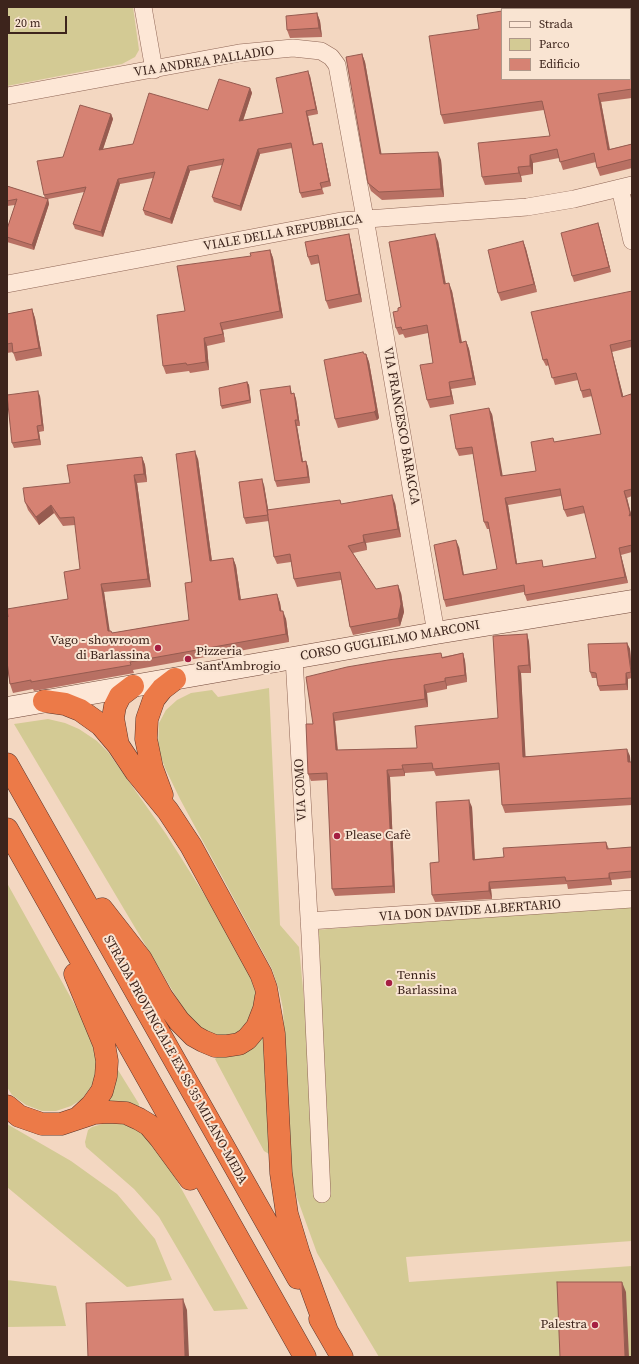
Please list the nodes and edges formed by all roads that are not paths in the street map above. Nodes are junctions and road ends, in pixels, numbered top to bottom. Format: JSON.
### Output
{"nodes":[{"id":1,"x":143,"y":7,"type":"edge"},
{"id":2,"x":154,"y":70,"type":"junction"},
{"id":3,"x":7,"y":96,"type":"edge"},
{"id":4,"x":626,"y":187,"type":"edge"},
{"id":5,"x":365,"y":218,"type":"junction"},
{"id":6,"x":632,"y":242,"type":"edge"},
{"id":7,"x":7,"y":284,"type":"edge"},
{"id":8,"x":632,"y":601,"type":"edge"},
{"id":9,"x":436,"y":633,"type":"junction"},
{"id":10,"x":294,"y":658,"type":"junction"},
{"id":11,"x":175,"y":679,"type":"junction"},
{"id":12,"x":124,"y":689,"type":"junction"},
{"id":13,"x":44,"y":701,"type":"junction"},
{"id":14,"x":7,"y":708,"type":"edge"},
{"id":15,"x":147,"y":719,"type":"junction"},
{"id":16,"x":118,"y":744,"type":"junction"},
{"id":17,"x":7,"y":764,"type":"edge"},
{"id":18,"x":168,"y":811,"type":"junction"},
{"id":19,"x":7,"y":829,"type":"edge"},
{"id":20,"x":68,"y":871,"type":"junction"},
{"id":21,"x":39,"y":886,"type":"junction"},
{"id":22,"x":632,"y":899,"type":"edge"},
{"id":23,"x":309,"y":921,"type":"junction"},
{"id":24,"x":266,"y":988,"type":"junction"},
{"id":25,"x":7,"y":1106,"type":"edge"},
{"id":26,"x":78,"y":1118,"type":"junction"},
{"id":27,"x":322,"y":1194,"type":"dead end"},
{"id":28,"x":267,"y":1288,"type":"junction"},
{"id":29,"x":327,"y":1331,"type":"junction"},
{"id":30,"x":305,"y":1357,"type":"edge"},
{"id":31,"x":342,"y":1357,"type":"edge"}],
"edges":[{"from":1,"to":2,"type":"street"},
{"from":2,"to":3,"type":"street","name":"VIA ANDREA PALLADIO"},
{"from":2,"to":5,"type":"street","name":"VIA ANDREA PALLADIO"},
{"from":4,"to":5,"type":"street","name":"VIALE DELLA REPUBBLICA"},
{"from":4,"to":6,"type":"street"},
{"from":5,"to":7,"type":"street","name":"VIALE DELLA REPUBBLICA"},
{"from":5,"to":9,"type":"street","name":"VIA FRANCESCO BARACCA"},
{"from":8,"to":9,"type":"street","name":"CORSO GUGLIELMO MARCONI"},
{"from":9,"to":10,"type":"street","name":"CORSO GUGLIELMO MARCONI"},
{"from":10,"to":11,"type":"street","name":"CORSO GUGLIELMO MARCONI"},
{"from":10,"to":23,"type":"street","name":"VIA COMO"},
{"from":11,"to":12,"type":"street","name":"CORSO GUGLIELMO MARCONI"},
{"from":11,"to":15,"type":"highway"},
{"from":12,"to":13,"type":"street","name":"CORSO GUGLIELMO MARCONI"},
{"from":12,"to":15,"type":"highway"},
{"from":12,"to":16,"type":"highway"},
{"from":13,"to":14,"type":"street","name":"CORSO GUGLIELMO MARCONI"},
{"from":13,"to":16,"type":"highway"},
{"from":15,"to":18,"type":"highway"},
{"from":16,"to":18,"type":"highway"},
{"from":17,"to":20,"type":"highway","name":"STRADA PROVINCIALE EX SS 35 MILANO-MEDA"},
{"from":18,"to":24,"type":"highway"},
{"from":19,"to":21,"type":"highway"},
{"from":20,"to":24,"type":"highway"},
{"from":20,"to":29,"type":"highway","name":"STRADA PROVINCIALE EX SS 35 MILANO-MEDA"},
{"from":21,"to":26,"type":"highway"},
{"from":21,"to":28,"type":"highway"},
{"from":22,"to":23,"type":"street","name":"VIA DON DAVIDE ALBERTARIO"},
{"from":23,"to":27,"type":"street","name":"VIA COMO"},
{"from":24,"to":29,"type":"highway"},
{"from":25,"to":26,"type":"highway"},
{"from":26,"to":28,"type":"highway"},
{"from":28,"to":30,"type":"highway"},
{"from":29,"to":31,"type":"highway","name":"STRADA PROVINCIALE EX SS 35 MILANO-MEDA"}]}
